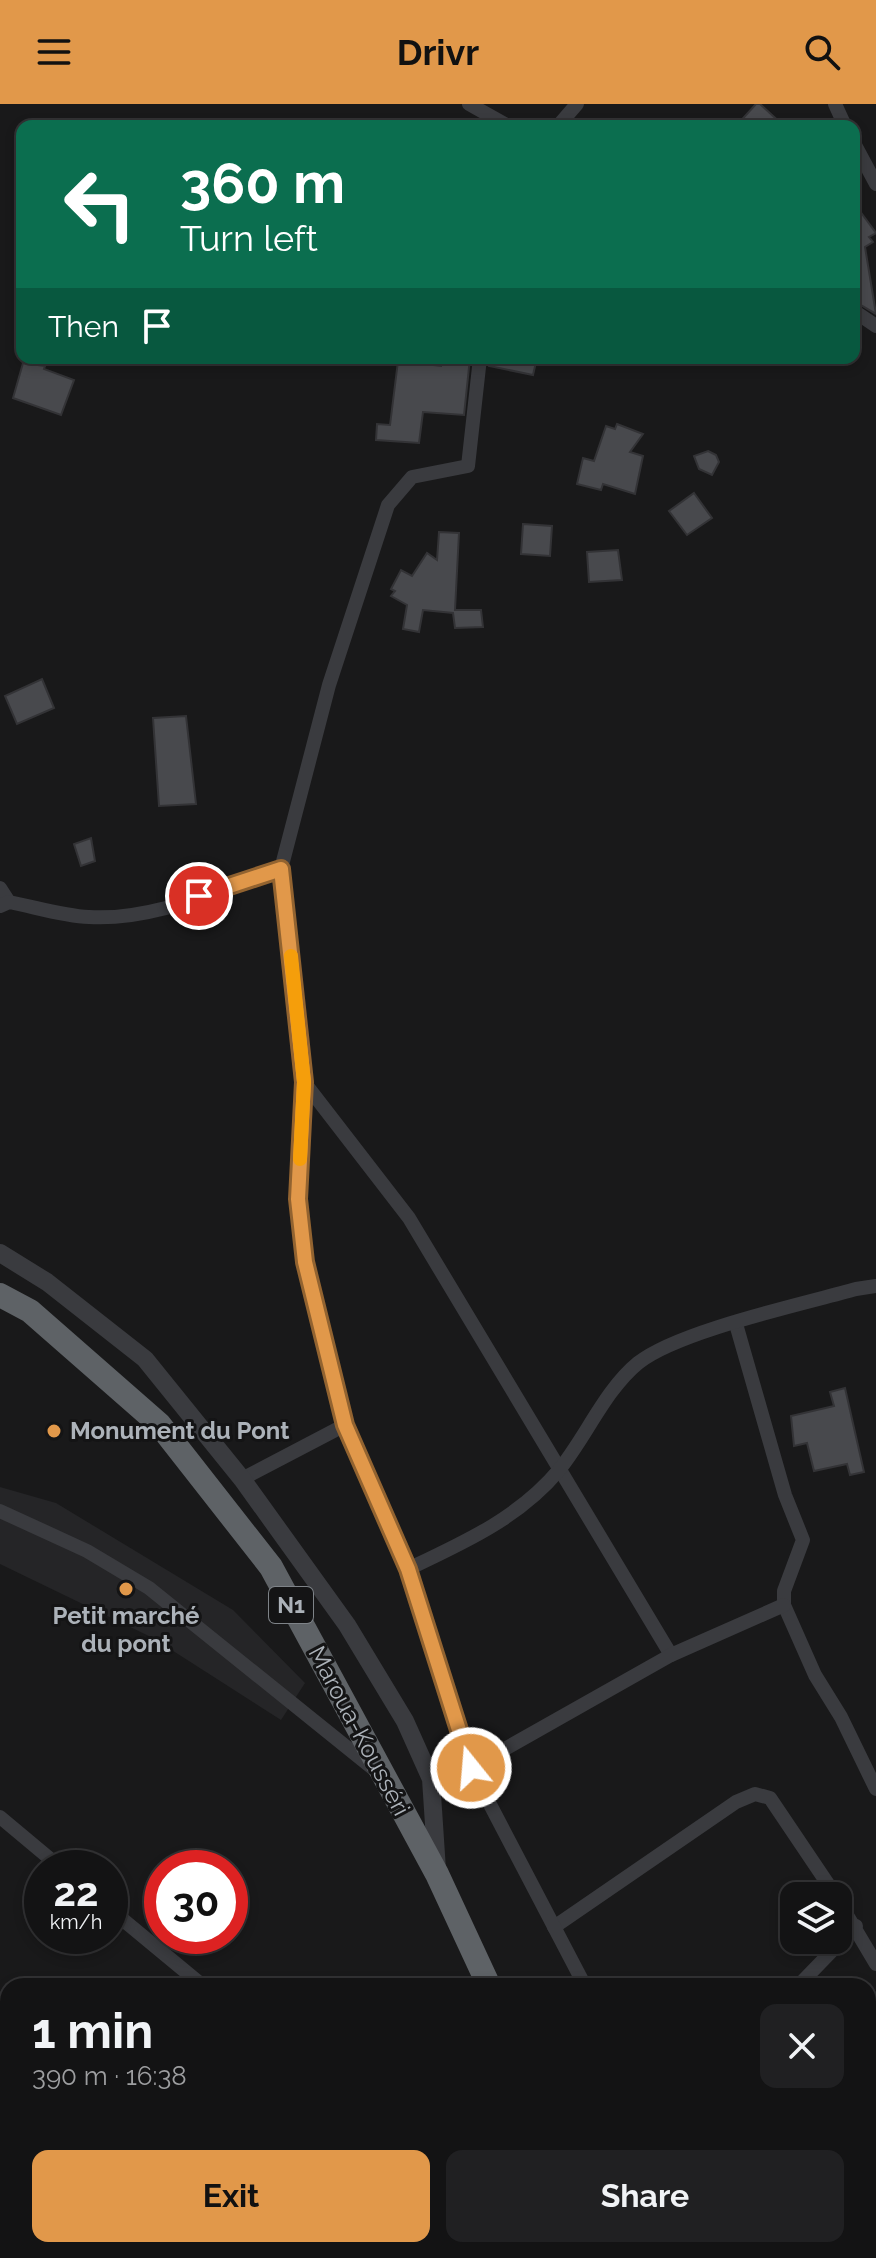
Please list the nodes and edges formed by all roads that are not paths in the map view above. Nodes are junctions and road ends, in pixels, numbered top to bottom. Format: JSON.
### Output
{"nodes":[{"id":1,"x":469,"y":104,"type":"edge"},
{"id":2,"x":577,"y":104,"type":"edge"},
{"id":3,"x":496,"y":120,"type":"edge"},
{"id":4,"x":563,"y":120,"type":"edge"},
{"id":5,"x":860,"y":154,"type":"edge"},
{"id":6,"x":876,"y":184,"type":"edge"},
{"id":7,"x":479,"y":364,"type":"edge"},
{"id":8,"x":281,"y":869,"type":"junction"},
{"id":9,"x":0,"y":888,"type":"edge"},
{"id":10,"x":5,"y":904,"type":"edge"},
{"id":11,"x":304,"y":1082,"type":"junction"},
{"id":12,"x":0,"y":1253,"type":"edge"},
{"id":13,"x":876,"y":1286,"type":"edge"},
{"id":14,"x":0,"y":1295,"type":"edge"},
{"id":15,"x":736,"y":1324,"type":"junction"},
{"id":16,"x":345,"y":1425,"type":"junction"},
{"id":17,"x":558,"y":1471,"type":"junction"},
{"id":18,"x":242,"y":1479,"type":"junction"},
{"id":19,"x":0,"y":1511,"type":"edge"},
{"id":20,"x":408,"y":1569,"type":"junction"},
{"id":21,"x":784,"y":1605,"type":"junction"},
{"id":22,"x":671,"y":1655,"type":"junction"},
{"id":23,"x":471,"y":1768,"type":"junction"},
{"id":24,"x":384,"y":1778,"type":"junction"},
{"id":25,"x":431,"y":1779,"type":"junction"},
{"id":26,"x":876,"y":1789,"type":"edge"},
{"id":27,"x":0,"y":1817,"type":"edge"},
{"id":28,"x":39,"y":1850,"type":"edge"},
{"id":29,"x":437,"y":1874,"type":"junction"},
{"id":30,"x":826,"y":1882,"type":"edge"},
{"id":31,"x":852,"y":1920,"type":"edge"},
{"id":32,"x":128,"y":1924,"type":"edge"},
{"id":33,"x":856,"y":1926,"type":"junction"},
{"id":34,"x":554,"y":1927,"type":"junction"},
{"id":35,"x":876,"y":1962,"type":"edge"},
{"id":36,"x":193,"y":1978,"type":"edge"},
{"id":37,"x":485,"y":1978,"type":"edge"},
{"id":38,"x":581,"y":1978,"type":"edge"},
{"id":39,"x":806,"y":1978,"type":"edge"}],
"edges":[{"from":1,"to":3,"type":"street"},
{"from":2,"to":4,"type":"street"},
{"from":5,"to":6,"type":"street"},
{"from":7,"to":8,"type":"street"},
{"from":8,"to":10,"type":"street"},
{"from":8,"to":11,"type":"street"},
{"from":9,"to":10,"type":"street"},
{"from":11,"to":16,"type":"street"},
{"from":11,"to":17,"type":"street"},
{"from":12,"to":18,"type":"street"},
{"from":13,"to":15,"type":"street"},
{"from":14,"to":24,"type":"highway","name":"Maroua-Kousséri","number":"N1"},
{"from":15,"to":17,"type":"street"},
{"from":15,"to":21,"type":"street"},
{"from":16,"to":18,"type":"street"},
{"from":16,"to":20,"type":"street"},
{"from":17,"to":20,"type":"street"},
{"from":17,"to":22,"type":"street"},
{"from":18,"to":25,"type":"street"},
{"from":19,"to":24,"type":"street"},
{"from":20,"to":23,"type":"street"},
{"from":21,"to":22,"type":"street"},
{"from":21,"to":26,"type":"street"},
{"from":22,"to":23,"type":"street"},
{"from":23,"to":25,"type":"street"},
{"from":23,"to":34,"type":"street"},
{"from":24,"to":29,"type":"highway","name":"Maroua-Kousséri","number":"N1"},
{"from":25,"to":29,"type":"street"},
{"from":27,"to":28,"type":"street"},
{"from":29,"to":37,"type":"highway","name":"Maroua-Kousséri","number":"N1"},
{"from":30,"to":34,"type":"street"},
{"from":31,"to":33,"type":"street"},
{"from":32,"to":36,"type":"street"},
{"from":33,"to":35,"type":"street"},
{"from":33,"to":39,"type":"street"},
{"from":34,"to":38,"type":"street"}]}
